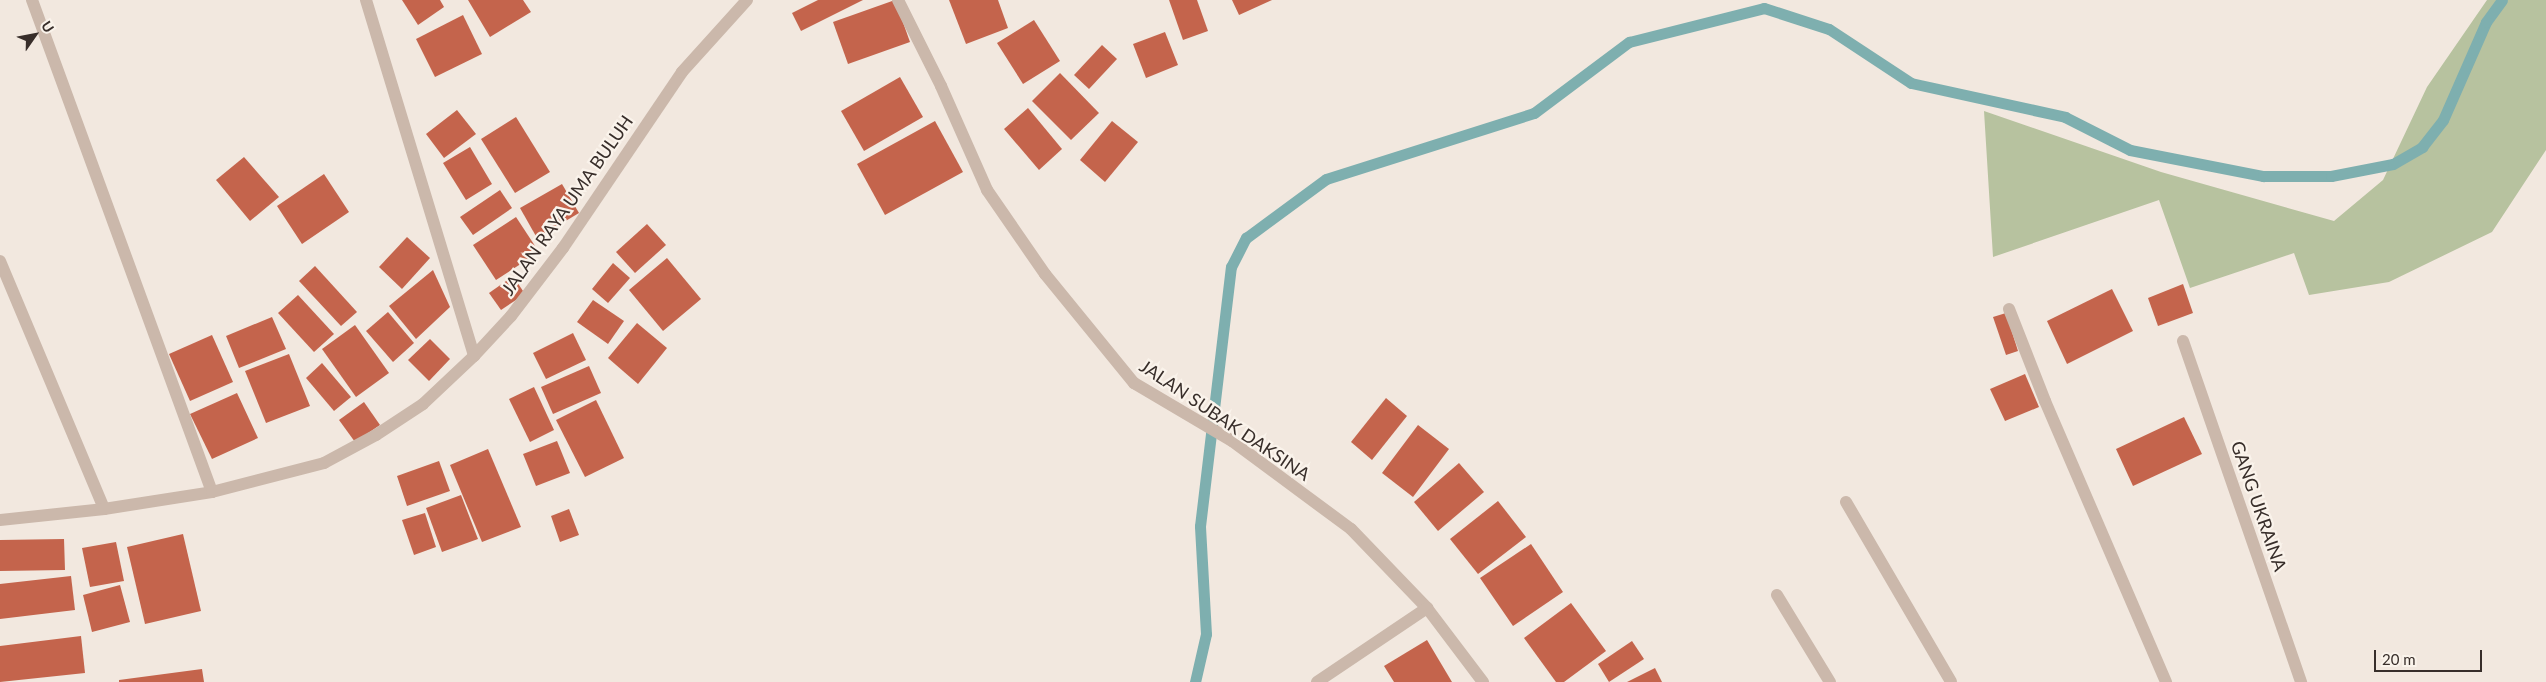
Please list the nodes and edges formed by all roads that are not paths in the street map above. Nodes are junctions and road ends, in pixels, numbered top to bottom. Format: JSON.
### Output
{"nodes":[{"id":1,"x":32,"y":0,"type":"edge"},
{"id":2,"x":366,"y":0,"type":"edge"},
{"id":3,"x":747,"y":0,"type":"edge"},
{"id":4,"x":898,"y":0,"type":"edge"},
{"id":5,"x":0,"y":261,"type":"edge"},
{"id":6,"x":2009,"y":309,"type":"dead end"},
{"id":7,"x":2183,"y":341,"type":"dead end"},
{"id":8,"x":474,"y":356,"type":"junction"},
{"id":9,"x":212,"y":492,"type":"junction"},
{"id":10,"x":1846,"y":502,"type":"dead end"},
{"id":11,"x":104,"y":509,"type":"junction"},
{"id":12,"x":0,"y":520,"type":"edge"},
{"id":13,"x":1777,"y":595,"type":"dead end"},
{"id":14,"x":1428,"y":608,"type":"junction"},
{"id":15,"x":1317,"y":682,"type":"edge"},
{"id":16,"x":1483,"y":682,"type":"edge"},
{"id":17,"x":1830,"y":682,"type":"edge"},
{"id":18,"x":1951,"y":682,"type":"edge"},
{"id":19,"x":2166,"y":682,"type":"edge"},
{"id":20,"x":2302,"y":682,"type":"edge"}],
"edges":[{"from":1,"to":9,"type":"street"},
{"from":2,"to":8,"type":"street"},
{"from":3,"to":8,"type":"street","name":"JALAN RAYA UMA BULUH"},
{"from":4,"to":14,"type":"street","name":"JALAN SUBAK DAKSINA"},
{"from":5,"to":11,"type":"street"},
{"from":6,"to":19,"type":"street"},
{"from":7,"to":20,"type":"street","name":"GANG UKRAINA"},
{"from":8,"to":9,"type":"street","name":"JALAN RAYA UMA BULUH"},
{"from":9,"to":11,"type":"street","name":"JALAN RAYA UMA BULUH"},
{"from":10,"to":18,"type":"street"},
{"from":11,"to":12,"type":"street","name":"JALAN RAYA UMA BULUH"},
{"from":13,"to":17,"type":"street"},
{"from":14,"to":15,"type":"street"},
{"from":14,"to":16,"type":"street","name":"JALAN SUBAK DAKSINA"}]}
